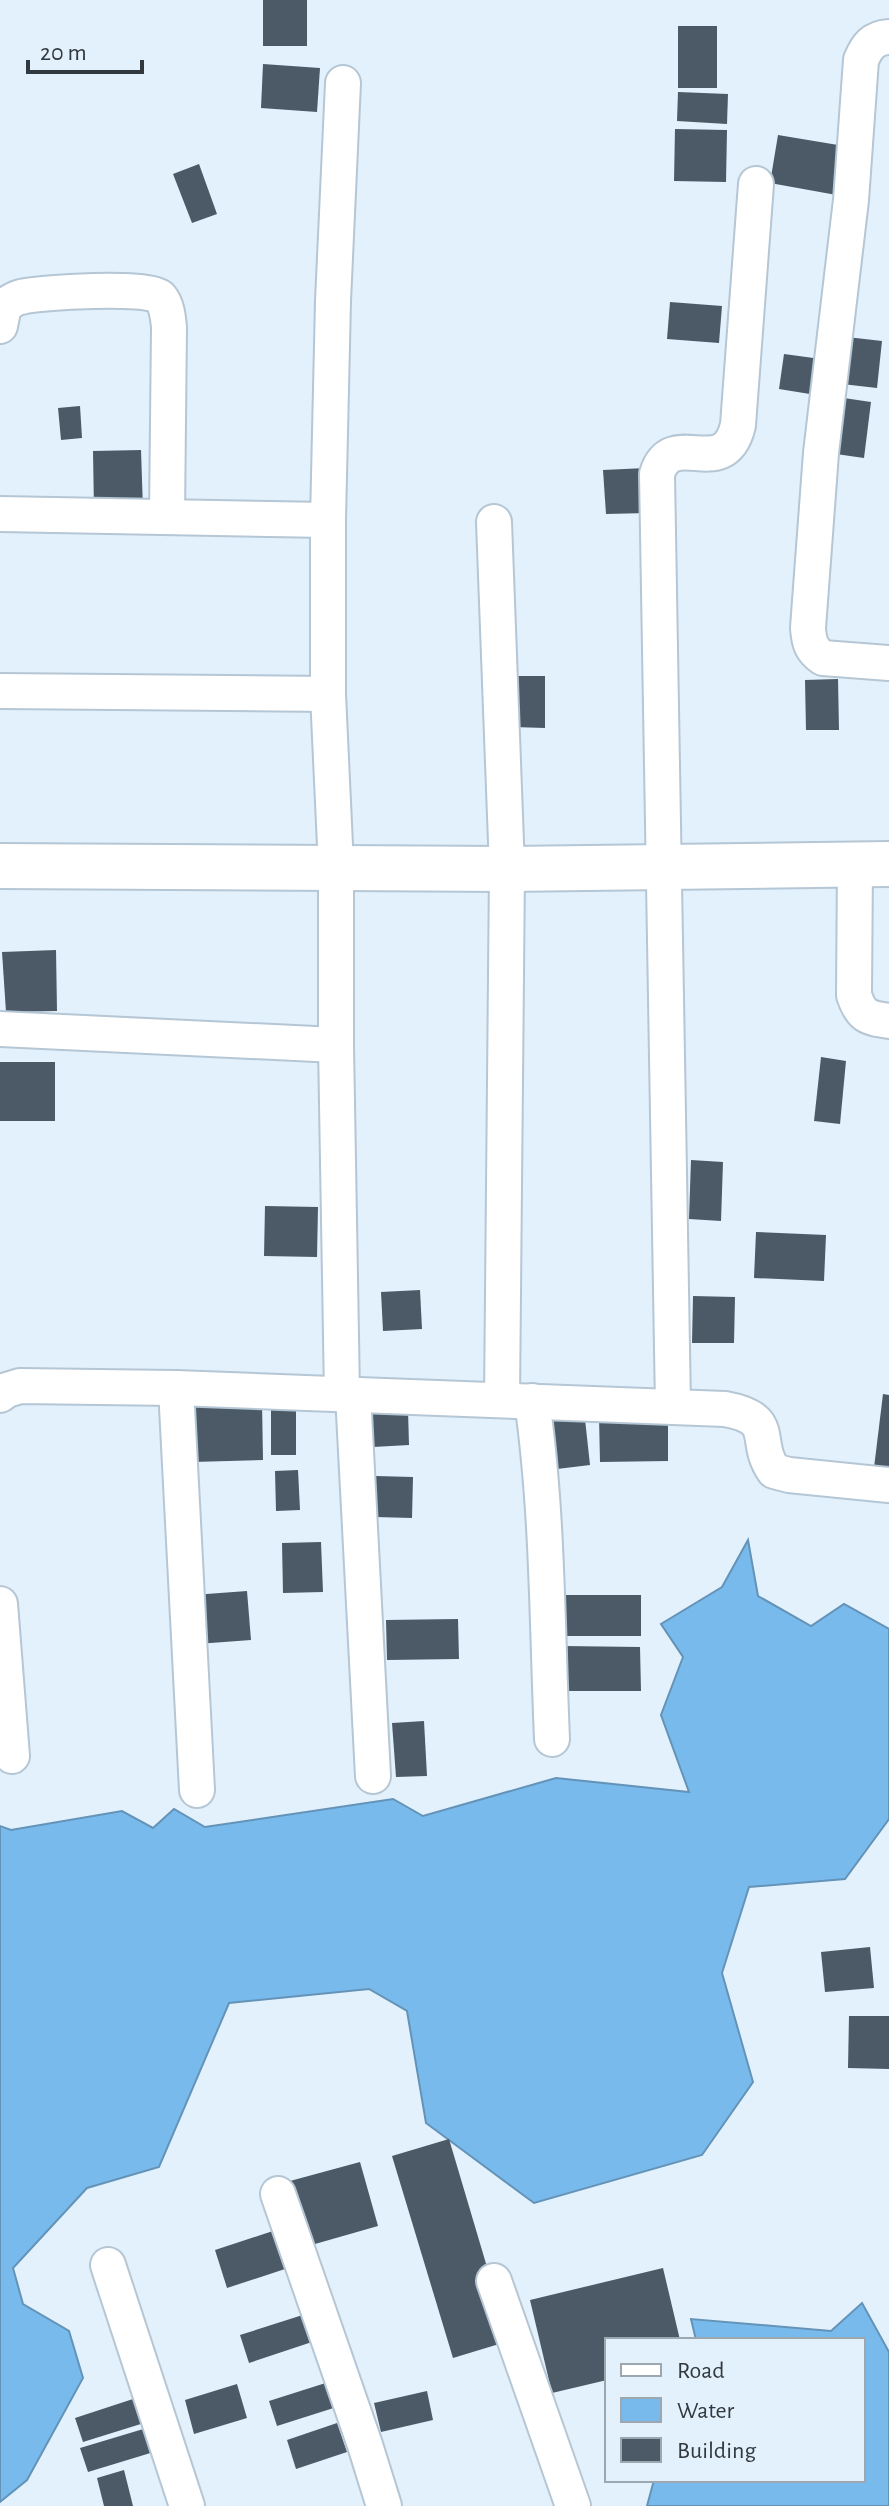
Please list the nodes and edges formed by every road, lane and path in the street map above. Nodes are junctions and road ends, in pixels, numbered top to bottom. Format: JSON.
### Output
{"nodes":[{"id":1,"x":889,"y":37,"type":"edge"},
{"id":2,"x":343,"y":83,"type":"dead end"},
{"id":3,"x":756,"y":184,"type":"dead end"},
{"id":4,"x":0,"y":326,"type":"edge"},
{"id":5,"x":0,"y":514,"type":"edge"},
{"id":6,"x":167,"y":517,"type":"junction"},
{"id":7,"x":328,"y":520,"type":"junction"},
{"id":8,"x":494,"y":522,"type":"dead end"},
{"id":9,"x":889,"y":663,"type":"edge"},
{"id":10,"x":0,"y":691,"type":"edge"},
{"id":11,"x":328,"y":694,"type":"junction"},
{"id":12,"x":872,"y":864,"type":"edge"},
{"id":13,"x":0,"y":866,"type":"edge"},
{"id":14,"x":662,"y":866,"type":"junction"},
{"id":15,"x":336,"y":867,"type":"junction"},
{"id":16,"x":507,"y":869,"type":"junction"},
{"id":17,"x":889,"y":1021,"type":"edge"},
{"id":18,"x":0,"y":1029,"type":"edge"},
{"id":19,"x":336,"y":1045,"type":"junction"},
{"id":20,"x":176,"y":1388,"type":"junction"},
{"id":21,"x":347,"y":1394,"type":"junction"},
{"id":22,"x":0,"y":1395,"type":"edge"},
{"id":23,"x":517,"y":1400,"type":"junction"},
{"id":24,"x":673,"y":1406,"type":"junction"},
{"id":25,"x":889,"y":1485,"type":"edge"},
{"id":26,"x":0,"y":1604,"type":"edge"},
{"id":27,"x":552,"y":1739,"type":"dead end"},
{"id":28,"x":12,"y":1756,"type":"dead end"},
{"id":29,"x":373,"y":1776,"type":"dead end"},
{"id":30,"x":197,"y":1790,"type":"dead end"},
{"id":31,"x":278,"y":2194,"type":"dead end"},
{"id":32,"x":108,"y":2265,"type":"dead end"},
{"id":33,"x":494,"y":2281,"type":"dead end"},
{"id":34,"x":187,"y":2506,"type":"edge"},
{"id":35,"x":384,"y":2506,"type":"edge"},
{"id":36,"x":573,"y":2506,"type":"edge"}],
"edges":[{"from":1,"to":9,"type":"street"},
{"from":2,"to":7,"type":"street"},
{"from":3,"to":14,"type":"street"},
{"from":4,"to":6,"type":"street"},
{"from":5,"to":6,"type":"street"},
{"from":6,"to":7,"type":"street"},
{"from":7,"to":11,"type":"street"},
{"from":8,"to":16,"type":"street"},
{"from":10,"to":11,"type":"street"},
{"from":11,"to":15,"type":"street"},
{"from":12,"to":14,"type":"street"},
{"from":12,"to":17,"type":"street"},
{"from":13,"to":15,"type":"street"},
{"from":14,"to":16,"type":"street"},
{"from":14,"to":24,"type":"street"},
{"from":15,"to":16,"type":"street"},
{"from":15,"to":19,"type":"street"},
{"from":16,"to":23,"type":"street"},
{"from":18,"to":19,"type":"street"},
{"from":19,"to":21,"type":"street"},
{"from":20,"to":21,"type":"street"},
{"from":20,"to":22,"type":"street"},
{"from":20,"to":30,"type":"street"},
{"from":21,"to":23,"type":"street"},
{"from":21,"to":29,"type":"street"},
{"from":23,"to":24,"type":"street"},
{"from":23,"to":27,"type":"street"},
{"from":24,"to":25,"type":"street"},
{"from":26,"to":28,"type":"street"},
{"from":31,"to":35,"type":"street"},
{"from":32,"to":34,"type":"street"},
{"from":33,"to":36,"type":"street"}]}
